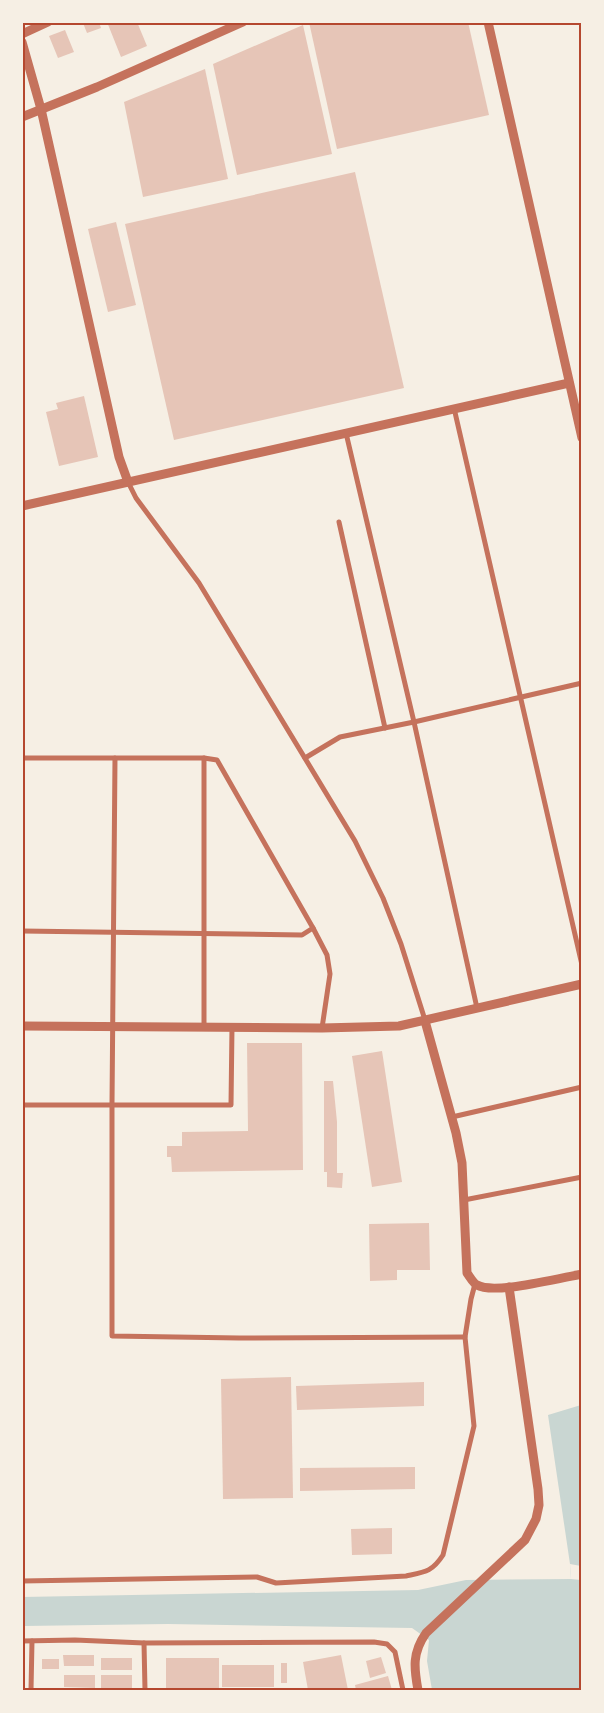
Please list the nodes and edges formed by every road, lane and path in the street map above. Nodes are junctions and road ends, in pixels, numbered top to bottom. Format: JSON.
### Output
{"nodes":[{"id":1,"x":48,"y":22,"type":"edge"},
{"id":2,"x":243,"y":22,"type":"edge"},
{"id":3,"x":488,"y":22,"type":"edge"},
{"id":4,"x":35,"y":25,"type":"edge"},
{"id":5,"x":22,"y":34,"type":"edge"},
{"id":6,"x":22,"y":42,"type":"edge"},
{"id":7,"x":41,"y":109,"type":"junction"},
{"id":8,"x":22,"y":117,"type":"edge"},
{"id":9,"x":569,"y":382,"type":"junction"},
{"id":10,"x":454,"y":408,"type":"junction"},
{"id":11,"x":346,"y":433,"type":"junction"},
{"id":12,"x":582,"y":438,"type":"edge"},
{"id":13,"x":128,"y":482,"type":"junction"},
{"id":14,"x":22,"y":506,"type":"edge"},
{"id":15,"x":339,"y":522,"type":"dead end"},
{"id":16,"x":582,"y":683,"type":"edge"},
{"id":17,"x":520,"y":697,"type":"junction"},
{"id":18,"x":414,"y":722,"type":"junction"},
{"id":19,"x":385,"y":728,"type":"junction"},
{"id":20,"x":22,"y":758,"type":"edge"},
{"id":21,"x":115,"y":758,"type":"junction"},
{"id":22,"x":204,"y":758,"type":"junction"},
{"id":23,"x":305,"y":758,"type":"junction"},
{"id":24,"x":313,"y":928,"type":"junction"},
{"id":25,"x":22,"y":931,"type":"edge"},
{"id":26,"x":114,"y":932,"type":"junction"},
{"id":27,"x":204,"y":933,"type":"junction"},
{"id":28,"x":582,"y":965,"type":"edge"},
{"id":29,"x":582,"y":984,"type":"edge"},
{"id":30,"x":477,"y":1009,"type":"junction"},
{"id":31,"x":425,"y":1021,"type":"junction"},
{"id":32,"x":22,"y":1026,"type":"edge"},
{"id":33,"x":113,"y":1026,"type":"junction"},
{"id":34,"x":204,"y":1027,"type":"junction"},
{"id":35,"x":232,"y":1028,"type":"junction"},
{"id":36,"x":322,"y":1028,"type":"junction"},
{"id":37,"x":582,"y":1087,"type":"edge"},
{"id":38,"x":112,"y":1104,"type":"junction"},
{"id":39,"x":22,"y":1105,"type":"edge"},
{"id":40,"x":452,"y":1117,"type":"junction"},
{"id":41,"x":582,"y":1177,"type":"edge"},
{"id":42,"x":464,"y":1200,"type":"junction"},
{"id":43,"x":582,"y":1274,"type":"edge"},
{"id":44,"x":475,"y":1284,"type":"junction"},
{"id":45,"x":509,"y":1287,"type":"junction"},
{"id":46,"x":466,"y":1337,"type":"junction"},
{"id":47,"x":22,"y":1581,"type":"edge"},
{"id":48,"x":22,"y":1641,"type":"edge"},
{"id":49,"x":32,"y":1641,"type":"junction"},
{"id":50,"x":144,"y":1643,"type":"junction"},
{"id":51,"x":31,"y":1690,"type":"edge"},
{"id":52,"x":145,"y":1690,"type":"edge"},
{"id":53,"x":403,"y":1690,"type":"edge"},
{"id":54,"x":418,"y":1690,"type":"edge"}],
"edges":[{"from":1,"to":4,"type":"street"},
{"from":2,"to":7,"type":"street"},
{"from":3,"to":9,"type":"street"},
{"from":4,"to":5,"type":"street"},
{"from":6,"to":7,"type":"street"},
{"from":7,"to":8,"type":"street"},
{"from":7,"to":13,"type":"street"},
{"from":9,"to":10,"type":"street"},
{"from":9,"to":12,"type":"street"},
{"from":10,"to":11,"type":"street"},
{"from":10,"to":17,"type":"street"},
{"from":11,"to":13,"type":"street"},
{"from":11,"to":18,"type":"street"},
{"from":13,"to":14,"type":"street"},
{"from":13,"to":23,"type":"street"},
{"from":15,"to":19,"type":"street"},
{"from":16,"to":17,"type":"street"},
{"from":17,"to":18,"type":"street"},
{"from":17,"to":28,"type":"street"},
{"from":18,"to":19,"type":"street"},
{"from":18,"to":30,"type":"street"},
{"from":19,"to":23,"type":"street"},
{"from":20,"to":21,"type":"street"},
{"from":21,"to":22,"type":"street"},
{"from":21,"to":26,"type":"street"},
{"from":22,"to":24,"type":"street"},
{"from":22,"to":27,"type":"street"},
{"from":23,"to":31,"type":"street"},
{"from":24,"to":27,"type":"street"},
{"from":24,"to":36,"type":"street"},
{"from":25,"to":26,"type":"street"},
{"from":26,"to":27,"type":"street"},
{"from":26,"to":33,"type":"street"},
{"from":27,"to":34,"type":"street"},
{"from":29,"to":30,"type":"street"},
{"from":30,"to":31,"type":"street"},
{"from":31,"to":36,"type":"street"},
{"from":31,"to":40,"type":"street"},
{"from":32,"to":33,"type":"street"},
{"from":33,"to":34,"type":"street"},
{"from":33,"to":38,"type":"street"},
{"from":34,"to":35,"type":"street"},
{"from":35,"to":36,"type":"street"},
{"from":35,"to":38,"type":"street"},
{"from":37,"to":40,"type":"street"},
{"from":38,"to":39,"type":"street"},
{"from":38,"to":46,"type":"street"},
{"from":40,"to":42,"type":"street"},
{"from":41,"to":42,"type":"street"},
{"from":42,"to":44,"type":"street"},
{"from":43,"to":45,"type":"street"},
{"from":44,"to":45,"type":"street"},
{"from":44,"to":46,"type":"street"},
{"from":45,"to":54,"type":"street"},
{"from":46,"to":47,"type":"street"},
{"from":48,"to":49,"type":"street"},
{"from":49,"to":50,"type":"street"},
{"from":49,"to":51,"type":"street"},
{"from":50,"to":52,"type":"street"},
{"from":50,"to":53,"type":"street"}]}
